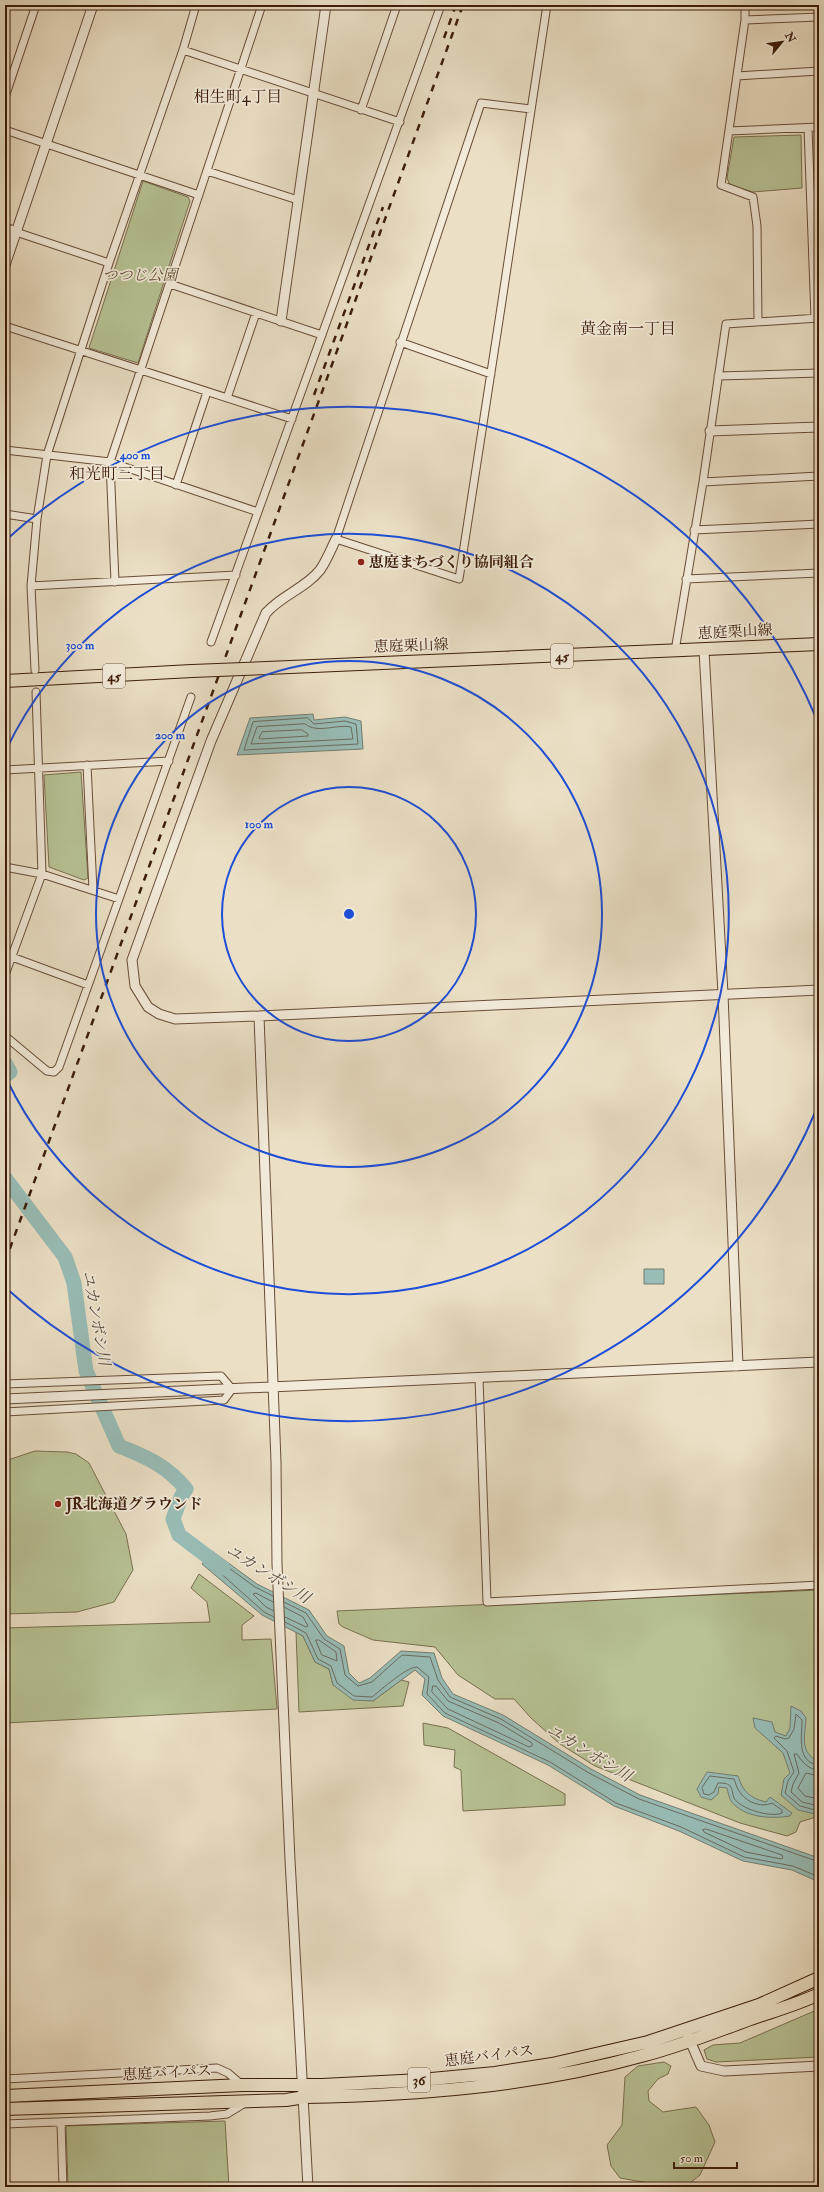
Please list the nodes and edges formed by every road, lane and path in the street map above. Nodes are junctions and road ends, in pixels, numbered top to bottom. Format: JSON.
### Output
{"nodes":[{"id":1,"x":36,"y":5,"type":"edge"},
{"id":2,"x":92,"y":5,"type":"edge"},
{"id":3,"x":196,"y":5,"type":"edge"},
{"id":4,"x":262,"y":5,"type":"edge"},
{"id":5,"x":326,"y":5,"type":"edge"},
{"id":6,"x":397,"y":5,"type":"edge"},
{"id":7,"x":441,"y":5,"type":"edge"},
{"id":8,"x":547,"y":5,"type":"edge"},
{"id":9,"x":745,"y":5,"type":"edge"},
{"id":10,"x":819,"y":17,"type":"edge"},
{"id":11,"x":745,"y":20,"type":"junction"},
{"id":12,"x":183,"y":50,"type":"junction"},
{"id":13,"x":240,"y":68,"type":"junction"},
{"id":14,"x":819,"y":71,"type":"edge"},
{"id":15,"x":737,"y":76,"type":"junction"},
{"id":16,"x":314,"y":93,"type":"junction"},
{"id":17,"x":5,"y":97,"type":"edge"},
{"id":18,"x":532,"y":109,"type":"junction"},
{"id":19,"x":361,"y":110,"type":"junction"},
{"id":20,"x":400,"y":122,"type":"junction"},
{"id":21,"x":819,"y":127,"type":"edge"},
{"id":22,"x":808,"y":128,"type":"junction"},
{"id":23,"x":5,"y":130,"type":"edge"},
{"id":24,"x":728,"y":131,"type":"junction"},
{"id":25,"x":46,"y":142,"type":"junction"},
{"id":26,"x":207,"y":171,"type":"junction"},
{"id":27,"x":140,"y":174,"type":"junction"},
{"id":28,"x":199,"y":195,"type":"junction"},
{"id":29,"x":298,"y":200,"type":"junction"},
{"id":30,"x":5,"y":228,"type":"edge"},
{"id":31,"x":16,"y":232,"type":"junction"},
{"id":32,"x":109,"y":263,"type":"junction"},
{"id":33,"x":5,"y":265,"type":"edge"},
{"id":34,"x":170,"y":284,"type":"junction"},
{"id":35,"x":256,"y":313,"type":"junction"},
{"id":36,"x":817,"y":318,"type":"edge"},
{"id":37,"x":281,"y":321,"type":"junction"},
{"id":38,"x":758,"y":322,"type":"junction"},
{"id":39,"x":5,"y":326,"type":"edge"},
{"id":40,"x":322,"y":335,"type":"junction"},
{"id":41,"x":400,"y":342,"type":"junction"},
{"id":42,"x":82,"y":351,"type":"junction"},
{"id":43,"x":140,"y":370,"type":"junction"},
{"id":44,"x":819,"y":373,"type":"edge"},
{"id":45,"x":491,"y":374,"type":"junction"},
{"id":46,"x":718,"y":376,"type":"junction"},
{"id":47,"x":207,"y":392,"type":"junction"},
{"id":48,"x":227,"y":398,"type":"junction"},
{"id":49,"x":292,"y":419,"type":"junction"},
{"id":50,"x":819,"y":427,"type":"edge"},
{"id":51,"x":710,"y":431,"type":"junction"},
{"id":52,"x":5,"y":450,"type":"edge"},
{"id":53,"x":47,"y":455,"type":"junction"},
{"id":54,"x":110,"y":462,"type":"junction"},
{"id":55,"x":819,"y":476,"type":"edge"},
{"id":56,"x":703,"y":482,"type":"junction"},
{"id":57,"x":176,"y":485,"type":"junction"},
{"id":58,"x":258,"y":512,"type":"junction"},
{"id":59,"x":5,"y":514,"type":"edge"},
{"id":60,"x":37,"y":519,"type":"junction"},
{"id":61,"x":819,"y":524,"type":"edge"},
{"id":62,"x":694,"y":530,"type":"junction"},
{"id":63,"x":336,"y":538,"type":"junction"},
{"id":64,"x":819,"y":573,"type":"edge"},
{"id":65,"x":236,"y":575,"type":"junction"},
{"id":66,"x":686,"y":579,"type":"junction"},
{"id":67,"x":115,"y":582,"type":"junction"},
{"id":68,"x":31,"y":586,"type":"junction"},
{"id":69,"x":211,"y":642,"type":"dead end"},
{"id":70,"x":819,"y":644,"type":"edge"},
{"id":71,"x":704,"y":650,"type":"junction"},
{"id":72,"x":675,"y":651,"type":"junction"},
{"id":73,"x":35,"y":670,"type":"dead end"},
{"id":74,"x":5,"y":681,"type":"edge"},
{"id":75,"x":36,"y":692,"type":"dead end"},
{"id":76,"x":191,"y":697,"type":"dead end"},
{"id":77,"x":169,"y":761,"type":"junction"},
{"id":78,"x":87,"y":766,"type":"junction"},
{"id":79,"x":38,"y":769,"type":"junction"},
{"id":80,"x":5,"y":770,"type":"edge"},
{"id":81,"x":5,"y":867,"type":"edge"},
{"id":82,"x":42,"y":874,"type":"junction"},
{"id":83,"x":92,"y":890,"type":"junction"},
{"id":84,"x":119,"y":899,"type":"junction"},
{"id":85,"x":12,"y":957,"type":"junction"},
{"id":86,"x":5,"y":976,"type":"edge"},
{"id":87,"x":88,"y":985,"type":"junction"},
{"id":88,"x":819,"y":990,"type":"edge"},
{"id":89,"x":723,"y":994,"type":"junction"},
{"id":90,"x":259,"y":1016,"type":"junction"},
{"id":91,"x":5,"y":1036,"type":"edge"},
{"id":92,"x":819,"y":1362,"type":"edge"},
{"id":93,"x":738,"y":1366,"type":"junction"},
{"id":94,"x":479,"y":1378,"type":"junction"},
{"id":95,"x":5,"y":1384,"type":"edge"},
{"id":96,"x":273,"y":1387,"type":"junction"},
{"id":97,"x":232,"y":1389,"type":"junction"},
{"id":98,"x":5,"y":1399,"type":"edge"},
{"id":99,"x":5,"y":1412,"type":"edge"},
{"id":100,"x":819,"y":1585,"type":"edge"},
{"id":101,"x":819,"y":1978,"type":"edge"},
{"id":102,"x":819,"y":1994,"type":"edge"},
{"id":103,"x":686,"y":2029,"type":"junction"},
{"id":104,"x":690,"y":2041,"type":"junction"},
{"id":105,"x":819,"y":2066,"type":"edge"},
{"id":106,"x":5,"y":2079,"type":"edge"},
{"id":107,"x":242,"y":2085,"type":"junction"},
{"id":108,"x":303,"y":2091,"type":"junction"},
{"id":109,"x":5,"y":2096,"type":"edge"},
{"id":110,"x":250,"y":2100,"type":"junction"},
{"id":111,"x":5,"y":2109,"type":"edge"},
{"id":112,"x":61,"y":2122,"type":"junction"},
{"id":113,"x":5,"y":2124,"type":"edge"},
{"id":114,"x":63,"y":2187,"type":"edge"},
{"id":115,"x":308,"y":2187,"type":"edge"}],
"edges":[{"from":1,"to":17,"type":"street"},
{"from":2,"to":25,"type":"street"},
{"from":3,"to":12,"type":"street"},
{"from":4,"to":13,"type":"street"},
{"from":5,"to":16,"type":"street"},
{"from":6,"to":19,"type":"street"},
{"from":7,"to":20,"type":"street"},
{"from":8,"to":18,"type":"street"},
{"from":9,"to":11,"type":"street"},
{"from":10,"to":11,"type":"street"},
{"from":11,"to":15,"type":"street"},
{"from":12,"to":13,"type":"street"},
{"from":12,"to":27,"type":"street"},
{"from":13,"to":16,"type":"street"},
{"from":13,"to":26,"type":"street"},
{"from":14,"to":15,"type":"street"},
{"from":15,"to":24,"type":"street"},
{"from":16,"to":19,"type":"street"},
{"from":16,"to":29,"type":"street"},
{"from":18,"to":41,"type":"street"},
{"from":18,"to":45,"type":"street"},
{"from":19,"to":20,"type":"street"},
{"from":20,"to":40,"type":"street"},
{"from":21,"to":22,"type":"street"},
{"from":22,"to":24,"type":"street"},
{"from":22,"to":36,"type":"street"},
{"from":23,"to":25,"type":"street"},
{"from":24,"to":38,"type":"street"},
{"from":25,"to":27,"type":"street"},
{"from":25,"to":31,"type":"street"},
{"from":26,"to":28,"type":"street"},
{"from":26,"to":29,"type":"street"},
{"from":27,"to":28,"type":"street"},
{"from":27,"to":32,"type":"street"},
{"from":28,"to":34,"type":"street"},
{"from":29,"to":37,"type":"street"},
{"from":30,"to":31,"type":"street"},
{"from":31,"to":32,"type":"street"},
{"from":31,"to":33,"type":"street"},
{"from":32,"to":42,"type":"street"},
{"from":34,"to":35,"type":"street"},
{"from":34,"to":43,"type":"street"},
{"from":35,"to":37,"type":"street"},
{"from":35,"to":48,"type":"street"},
{"from":36,"to":38,"type":"street"},
{"from":37,"to":40,"type":"street"},
{"from":38,"to":46,"type":"street"},
{"from":39,"to":42,"type":"street"},
{"from":40,"to":49,"type":"street"},
{"from":41,"to":45,"type":"street"},
{"from":41,"to":63,"type":"street"},
{"from":42,"to":43,"type":"street"},
{"from":42,"to":53,"type":"street"},
{"from":43,"to":47,"type":"street"},
{"from":43,"to":54,"type":"street"},
{"from":44,"to":46,"type":"street"},
{"from":45,"to":63,"type":"street"},
{"from":46,"to":51,"type":"street"},
{"from":47,"to":48,"type":"street"},
{"from":47,"to":57,"type":"street"},
{"from":48,"to":49,"type":"street"},
{"from":49,"to":58,"type":"street"},
{"from":50,"to":51,"type":"street"},
{"from":51,"to":56,"type":"street"},
{"from":52,"to":53,"type":"street"},
{"from":53,"to":54,"type":"street"},
{"from":53,"to":60,"type":"street"},
{"from":54,"to":57,"type":"street"},
{"from":54,"to":67,"type":"street"},
{"from":55,"to":56,"type":"street"},
{"from":56,"to":62,"type":"street"},
{"from":57,"to":58,"type":"street"},
{"from":58,"to":65,"type":"street"},
{"from":59,"to":60,"type":"street"},
{"from":60,"to":68,"type":"street"},
{"from":61,"to":62,"type":"street"},
{"from":62,"to":66,"type":"street"},
{"from":63,"to":90,"type":"street"},
{"from":64,"to":66,"type":"street"},
{"from":65,"to":67,"type":"street"},
{"from":65,"to":69,"type":"street"},
{"from":66,"to":72,"type":"street"},
{"from":67,"to":68,"type":"street"},
{"from":68,"to":73,"type":"street"},
{"from":70,"to":71,"type":"main road","name":"恵庭栗山線","number":"45"},
{"from":71,"to":72,"type":"main road","name":"恵庭栗山線","number":"45"},
{"from":71,"to":89,"type":"street"},
{"from":72,"to":74,"type":"main road","name":"恵庭栗山線","number":"45","bridge":true},
{"from":75,"to":79,"type":"street"},
{"from":76,"to":77,"type":"street"},
{"from":77,"to":78,"type":"street"},
{"from":77,"to":84,"type":"street"},
{"from":78,"to":79,"type":"street"},
{"from":78,"to":83,"type":"street"},
{"from":79,"to":80,"type":"street"},
{"from":79,"to":82,"type":"street"},
{"from":81,"to":82,"type":"street"},
{"from":82,"to":83,"type":"street"},
{"from":82,"to":85,"type":"street"},
{"from":83,"to":84,"type":"street"},
{"from":84,"to":87,"type":"street"},
{"from":85,"to":86,"type":"street"},
{"from":85,"to":87,"type":"street"},
{"from":87,"to":91,"type":"street"},
{"from":88,"to":89,"type":"street"},
{"from":89,"to":90,"type":"street"},
{"from":89,"to":93,"type":"street"},
{"from":90,"to":96,"type":"street"},
{"from":92,"to":93,"type":"street"},
{"from":93,"to":94,"type":"street"},
{"from":94,"to":96,"type":"street"},
{"from":94,"to":100,"type":"street"},
{"from":95,"to":97,"type":"street"},
{"from":96,"to":97,"type":"street"},
{"from":96,"to":108,"type":"street"},
{"from":97,"to":98,"type":"street"},
{"from":97,"to":99,"type":"street"},
{"from":101,"to":103,"type":"main road","name":"恵庭バイパス","number":"36"},
{"from":102,"to":104,"type":"main road","name":"恵庭バイパス","number":"36"},
{"from":103,"to":104,"type":"street"},
{"from":103,"to":108,"type":"main road","name":"恵庭バイパス","number":"36"},
{"from":104,"to":105,"type":"street"},
{"from":104,"to":108,"type":"main road","name":"恵庭バイパス","number":"36"},
{"from":106,"to":107,"type":"street"},
{"from":107,"to":108,"type":"main road","name":"恵庭バイパス","number":"36"},
{"from":107,"to":109,"type":"main road","name":"恵庭バイパス","number":"36"},
{"from":108,"to":110,"type":"main road","name":"恵庭バイパス","number":"36"},
{"from":108,"to":115,"type":"street"},
{"from":110,"to":111,"type":"main road","name":"恵庭バイパス","number":"36"},
{"from":110,"to":112,"type":"street"},
{"from":112,"to":113,"type":"street"},
{"from":112,"to":114,"type":"street"}]}
